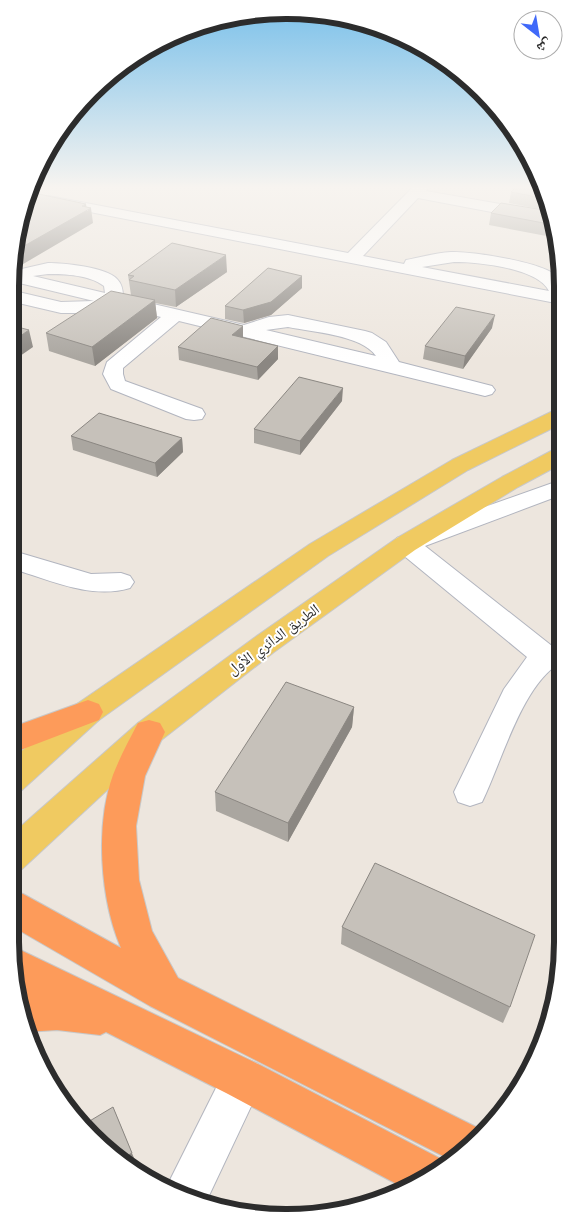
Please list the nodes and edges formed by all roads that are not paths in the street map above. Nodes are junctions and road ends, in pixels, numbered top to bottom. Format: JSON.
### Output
{"nodes":[{"id":1,"x":287,"y":245,"type":"edge"},
{"id":2,"x":365,"y":245,"type":"edge"},
{"id":3,"x":352,"y":258,"type":"junction"},
{"id":4,"x":396,"y":267,"type":"junction"},
{"id":5,"x":19,"y":283,"type":"edge"},
{"id":6,"x":554,"y":285,"type":"edge"},
{"id":7,"x":554,"y":297,"type":"edge"},
{"id":8,"x":175,"y":315,"type":"junction"},
{"id":9,"x":485,"y":390,"type":"dead end"},
{"id":10,"x":194,"y":414,"type":"dead end"},
{"id":11,"x":554,"y":419,"type":"edge"},
{"id":12,"x":554,"y":459,"type":"edge"},
{"id":13,"x":554,"y":490,"type":"edge"},
{"id":14,"x":406,"y":544,"type":"junction"},
{"id":15,"x":19,"y":561,"type":"edge"},
{"id":16,"x":121,"y":582,"type":"dead end"},
{"id":17,"x":554,"y":658,"type":"edge"},
{"id":18,"x":88,"y":712,"type":"junction"},
{"id":19,"x":149,"y":732,"type":"junction"},
{"id":20,"x":19,"y":738,"type":"edge"},
{"id":21,"x":19,"y":772,"type":"edge"},
{"id":22,"x":470,"y":792,"type":"dead end"},
{"id":23,"x":19,"y":850,"type":"edge"},
{"id":24,"x":19,"y":911,"type":"edge"},
{"id":25,"x":20,"y":969,"type":"edge"},
{"id":26,"x":164,"y":992,"type":"junction"},
{"id":27,"x":28,"y":1012,"type":"edge"},
{"id":28,"x":120,"y":1017,"type":"junction"},
{"id":29,"x":243,"y":1079,"type":"junction"},
{"id":30,"x":463,"y":1143,"type":"edge"},
{"id":31,"x":421,"y":1173,"type":"edge"},
{"id":32,"x":188,"y":1190,"type":"edge"}],
"edges":[{"from":1,"to":3,"type":"street"},
{"from":2,"to":3,"type":"street"},
{"from":3,"to":4,"type":"street"},
{"from":4,"to":6,"type":"street"},
{"from":4,"to":7,"type":"street"},
{"from":5,"to":8,"type":"street"},
{"from":8,"to":9,"type":"street"},
{"from":8,"to":10,"type":"street"},
{"from":11,"to":18,"type":"main road"},
{"from":12,"to":14,"type":"main road","name":"الطريق الدائري الأول"},
{"from":13,"to":14,"type":"street"},
{"from":14,"to":17,"type":"street"},
{"from":14,"to":19,"type":"main road","name":"الطريق الدائري الأول"},
{"from":15,"to":16,"type":"street"},
{"from":17,"to":22,"type":"street"},
{"from":18,"to":20,"type":"highway"},
{"from":18,"to":21,"type":"main road"},
{"from":19,"to":23,"type":"main road","name":"الطريق الدائري الأول"},
{"from":19,"to":26,"type":"highway"},
{"from":24,"to":26,"type":"highway"},
{"from":25,"to":28,"type":"highway"},
{"from":26,"to":30,"type":"highway"},
{"from":27,"to":28,"type":"highway"},
{"from":28,"to":29,"type":"highway"},
{"from":29,"to":31,"type":"highway"},
{"from":29,"to":32,"type":"street"}]}
